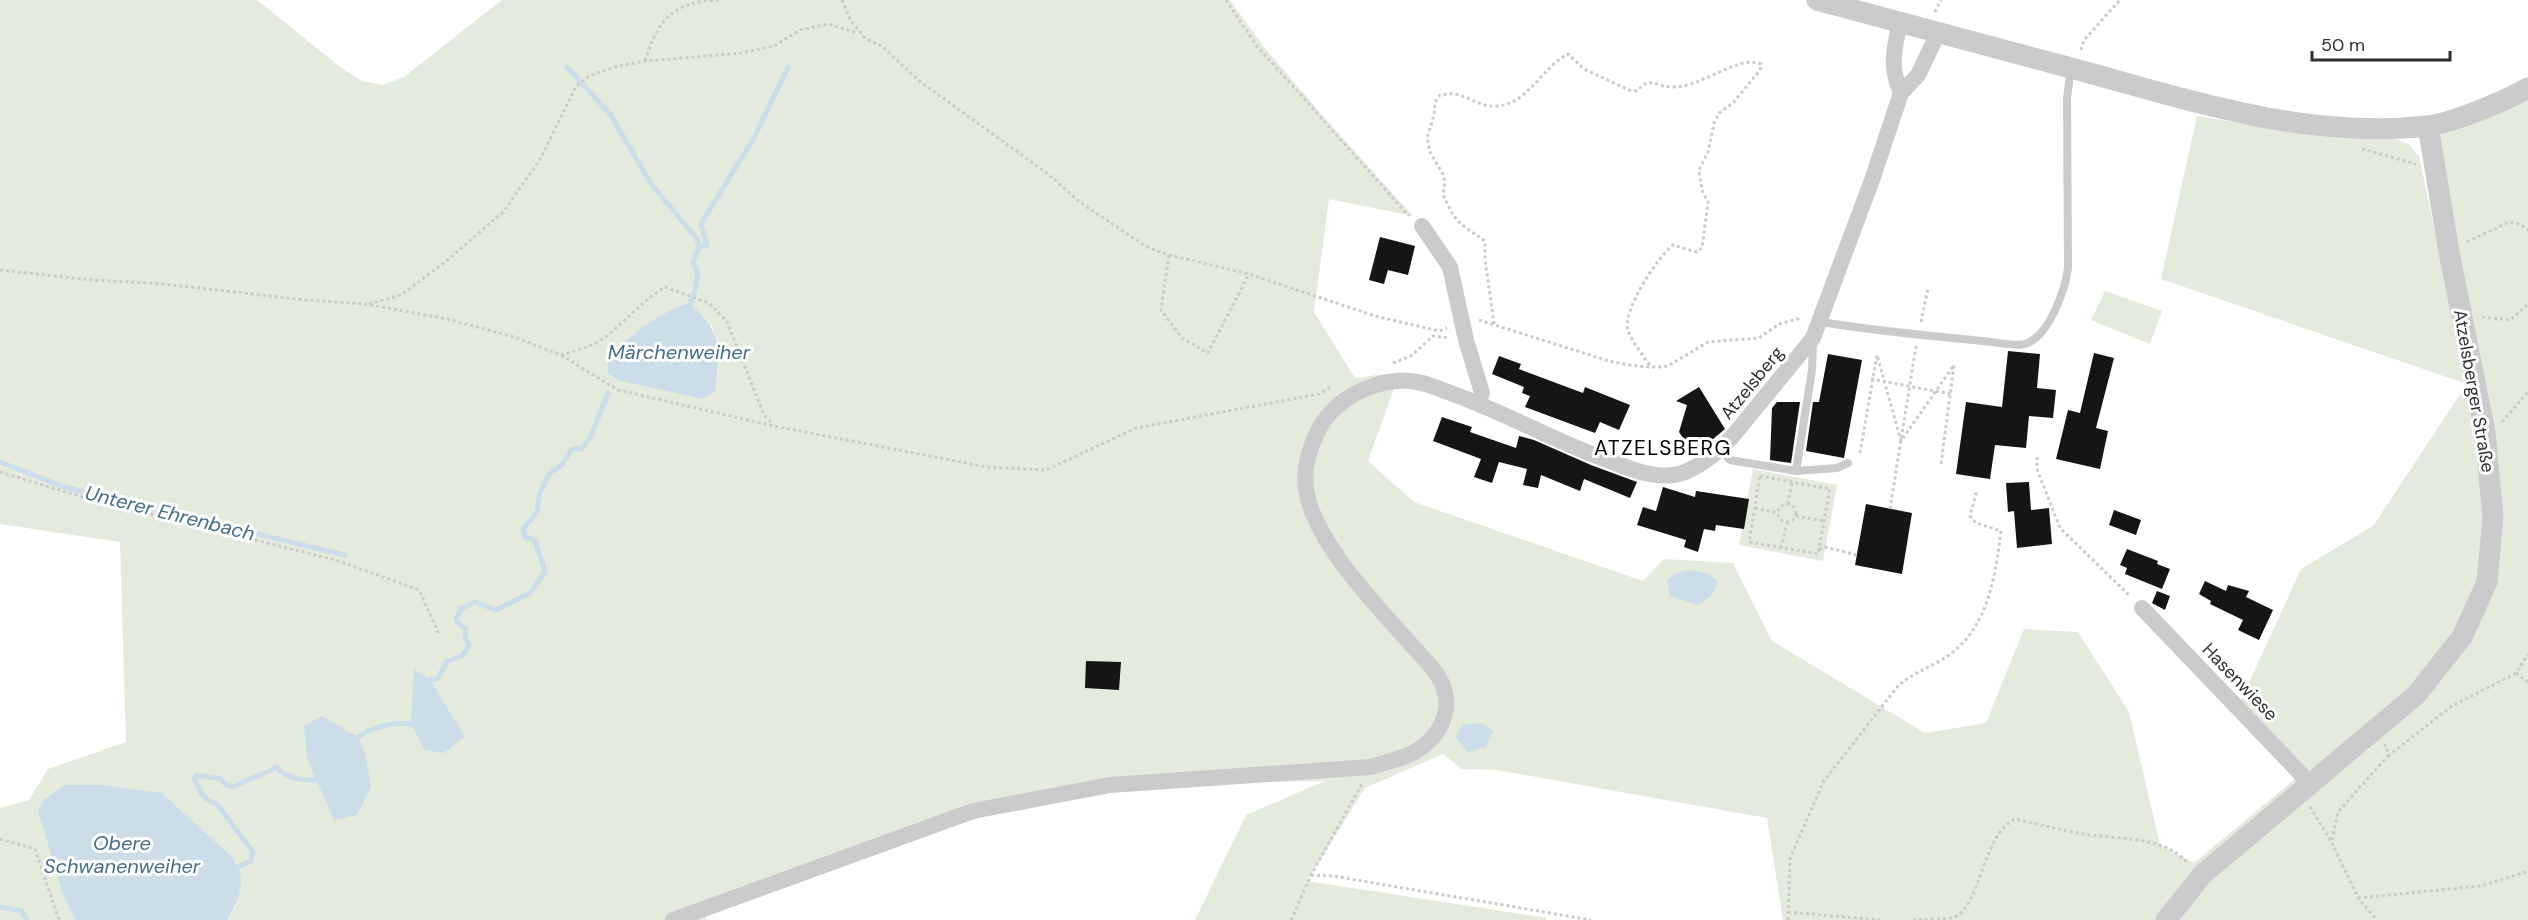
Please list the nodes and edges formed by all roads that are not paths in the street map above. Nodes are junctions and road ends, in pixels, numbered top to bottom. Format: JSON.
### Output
{"nodes":[{"id":1,"x":1817,"y":0,"type":"edge"},
{"id":2,"x":1900,"y":22,"type":"junction"},
{"id":3,"x":1938,"y":33,"type":"junction"},
{"id":4,"x":2071,"y":68,"type":"junction"},
{"id":5,"x":2528,"y":88,"type":"edge"},
{"id":6,"x":1901,"y":93,"type":"junction"},
{"id":7,"x":2428,"y":126,"type":"junction"},
{"id":8,"x":1422,"y":226,"type":"road end"},
{"id":9,"x":1817,"y":330,"type":"junction"},
{"id":10,"x":1478,"y":403,"type":"junction"},
{"id":11,"x":1720,"y":450,"type":"junction"},
{"id":12,"x":1848,"y":463,"type":"dead end"},
{"id":13,"x":1796,"y":471,"type":"junction"},
{"id":14,"x":2142,"y":608,"type":"road end"},
{"id":15,"x":2307,"y":785,"type":"junction"},
{"id":16,"x":673,"y":920,"type":"edge"},
{"id":17,"x":2166,"y":920,"type":"edge"}],
"edges":[{"from":1,"to":2,"type":"street"},
{"from":2,"to":3,"type":"street"},
{"from":2,"to":6,"type":"street"},
{"from":3,"to":4,"type":"street"},
{"from":3,"to":6,"type":"street","name":"Atzelsberg"},
{"from":4,"to":7,"type":"street"},
{"from":4,"to":9,"type":"lane"},
{"from":5,"to":7,"type":"street"},
{"from":6,"to":9,"type":"street","name":"Atzelsberg"},
{"from":7,"to":15,"type":"street","name":"Atzelsberger Straße"},
{"from":8,"to":10,"type":"street"},
{"from":9,"to":11,"type":"street","name":"Atzelsberg"},
{"from":9,"to":13,"type":"lane"},
{"from":10,"to":11,"type":"street","name":"Atzelsberg"},
{"from":10,"to":16,"type":"street","name":"Atzelsberg"},
{"from":11,"to":13,"type":"lane"},
{"from":12,"to":13,"type":"lane"},
{"from":14,"to":15,"type":"street","name":"Hasenwiese"},
{"from":15,"to":17,"type":"street","name":"Atzelsberger Straße"}]}
